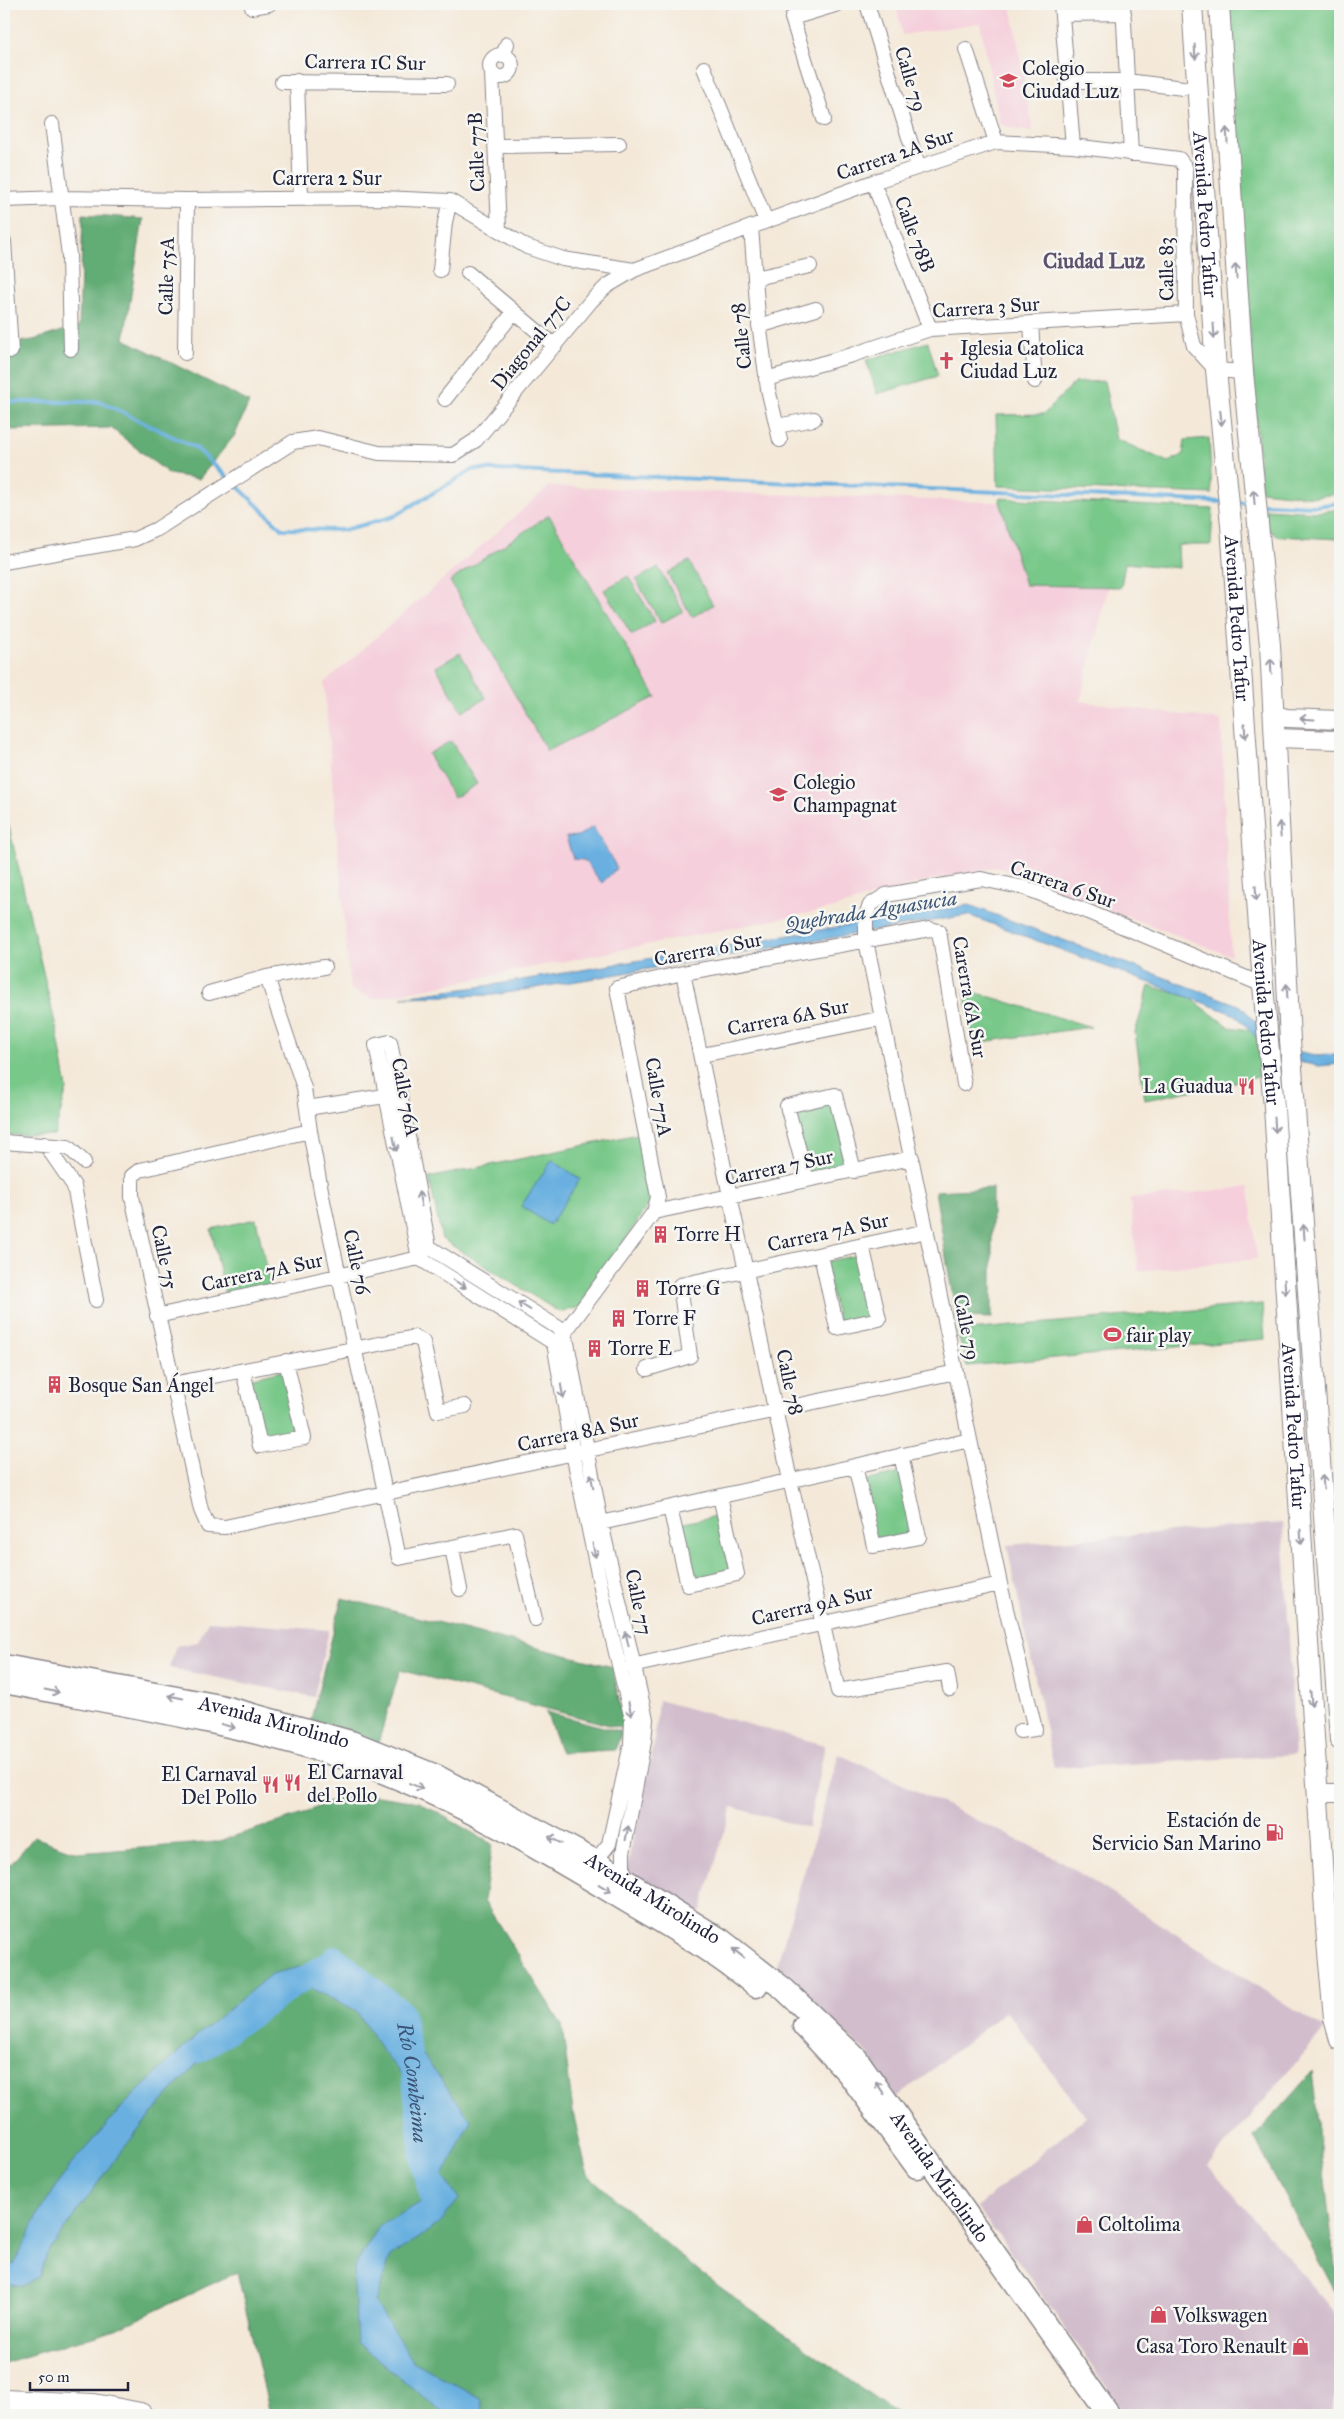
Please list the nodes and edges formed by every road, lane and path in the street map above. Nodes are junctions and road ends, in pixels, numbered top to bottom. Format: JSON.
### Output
{"nodes":[{"id":1,"x":269,"y":4,"type":"edge"},
{"id":2,"x":838,"y":4,"type":"edge"},
{"id":3,"x":868,"y":4,"type":"edge"},
{"id":4,"x":1192,"y":4,"type":"edge"},
{"id":5,"x":1218,"y":4,"type":"edge"},
{"id":6,"x":252,"y":5,"type":"edge"},
{"id":7,"x":1123,"y":8,"type":"edge"},
{"id":8,"x":1062,"y":9,"type":"edge"},
{"id":9,"x":966,"y":49,"type":"dead end"},
{"id":10,"x":505,"y":50,"type":"dead end"},
{"id":11,"x":704,"y":68,"type":"dead end"},
{"id":12,"x":297,"y":81,"type":"junction"},
{"id":13,"x":1067,"y":81,"type":"junction"},
{"id":14,"x":1127,"y":81,"type":"junction"},
{"id":15,"x":282,"y":82,"type":"dead end"},
{"id":16,"x":447,"y":84,"type":"dead end"},
{"id":17,"x":1183,"y":88,"type":"dead end"},
{"id":18,"x":824,"y":119,"type":"dead end"},
{"id":19,"x":52,"y":124,"type":"dead end"},
{"id":20,"x":996,"y":142,"type":"junction"},
{"id":21,"x":619,"y":144,"type":"dead end"},
{"id":22,"x":496,"y":146,"type":"junction"},
{"id":23,"x":1073,"y":146,"type":"junction"},
{"id":24,"x":1131,"y":154,"type":"junction"},
{"id":25,"x":1179,"y":159,"type":"joint"},
{"id":26,"x":918,"y":166,"type":"junction"},
{"id":27,"x":873,"y":182,"type":"junction"},
{"id":28,"x":60,"y":198,"type":"junction"},
{"id":29,"x":300,"y":198,"type":"junction"},
{"id":30,"x":4,"y":200,"type":"edge"},
{"id":31,"x":187,"y":200,"type":"junction"},
{"id":32,"x":450,"y":201,"type":"junction"},
{"id":33,"x":766,"y":222,"type":"junction"},
{"id":34,"x":751,"y":227,"type":"junction"},
{"id":35,"x":498,"y":229,"type":"junction"},
{"id":36,"x":4,"y":241,"type":"edge"},
{"id":37,"x":810,"y":266,"type":"dead end"},
{"id":38,"x":440,"y":270,"type":"dead end"},
{"id":39,"x":634,"y":270,"type":"junction"},
{"id":40,"x":468,"y":273,"type":"dead end"},
{"id":41,"x":756,"y":278,"type":"junction"},
{"id":42,"x":816,"y":309,"type":"dead end"},
{"id":43,"x":514,"y":312,"type":"junction"},
{"id":44,"x":1186,"y":314,"type":"junction"},
{"id":45,"x":1031,"y":324,"type":"junction"},
{"id":46,"x":759,"y":326,"type":"junction"},
{"id":47,"x":930,"y":329,"type":"junction"},
{"id":48,"x":555,"y":346,"type":"junction"},
{"id":49,"x":71,"y":349,"type":"dead end"},
{"id":50,"x":11,"y":351,"type":"dead end"},
{"id":51,"x":185,"y":353,"type":"dead end"},
{"id":52,"x":1216,"y":370,"type":"junction"},
{"id":53,"x":1243,"y":372,"type":"junction"},
{"id":54,"x":766,"y":379,"type":"junction"},
{"id":55,"x":1035,"y":381,"type":"dead end"},
{"id":56,"x":444,"y":399,"type":"dead end"},
{"id":57,"x":814,"y":419,"type":"dead end"},
{"id":58,"x":777,"y":426,"type":"junction"},
{"id":59,"x":780,"y":440,"type":"dead end"},
{"id":60,"x":4,"y":562,"type":"edge"},
{"id":61,"x":1274,"y":715,"type":"junction"},
{"id":62,"x":1340,"y":720,"type":"edge"},
{"id":63,"x":1274,"y":738,"type":"junction"},
{"id":64,"x":1340,"y":740,"type":"edge"},
{"id":65,"x":865,"y":936,"type":"junction"},
{"id":66,"x":324,"y":967,"type":"dead end"},
{"id":67,"x":684,"y":973,"type":"junction"},
{"id":68,"x":268,"y":977,"type":"junction"},
{"id":69,"x":1263,"y":985,"type":"junction"},
{"id":70,"x":618,"y":988,"type":"joint"},
{"id":71,"x":209,"y":993,"type":"dead end"},
{"id":72,"x":883,"y":1018,"type":"junction"},
{"id":73,"x":702,"y":1055,"type":"junction"},
{"id":74,"x":964,"y":1084,"type":"dead end"},
{"id":75,"x":385,"y":1096,"type":"junction"},
{"id":76,"x":307,"y":1108,"type":"junction"},
{"id":77,"x":404,"y":1120,"type":"junction"},
{"id":78,"x":390,"y":1123,"type":"junction"},
{"id":79,"x":310,"y":1131,"type":"junction"},
{"id":80,"x":4,"y":1142,"type":"edge"},
{"id":81,"x":45,"y":1144,"type":"junction"},
{"id":82,"x":912,"y":1158,"type":"junction"},
{"id":83,"x":84,"y":1162,"type":"dead end"},
{"id":84,"x":854,"y":1171,"type":"junction"},
{"id":85,"x":807,"y":1180,"type":"junction"},
{"id":86,"x":731,"y":1198,"type":"junction"},
{"id":87,"x":654,"y":1212,"type":"junction"},
{"id":88,"x":927,"y":1231,"type":"junction"},
{"id":89,"x":862,"y":1245,"type":"junction"},
{"id":90,"x":429,"y":1247,"type":"junction"},
{"id":91,"x":821,"y":1255,"type":"junction"},
{"id":92,"x":419,"y":1258,"type":"junction"},
{"id":93,"x":746,"y":1270,"type":"junction"},
{"id":94,"x":340,"y":1276,"type":"junction"},
{"id":95,"x":96,"y":1300,"type":"dead end"},
{"id":96,"x":158,"y":1316,"type":"junction"},
{"id":97,"x":565,"y":1332,"type":"junction"},
{"id":98,"x":554,"y":1343,"type":"junction"},
{"id":99,"x":354,"y":1348,"type":"junction"},
{"id":100,"x":286,"y":1361,"type":"junction"},
{"id":101,"x":647,"y":1369,"type":"dead end"},
{"id":102,"x":244,"y":1370,"type":"junction"},
{"id":103,"x":956,"y":1372,"type":"junction"},
{"id":104,"x":172,"y":1384,"type":"junction"},
{"id":105,"x":465,"y":1406,"type":"dead end"},
{"id":106,"x":776,"y":1410,"type":"junction"},
{"id":107,"x":970,"y":1440,"type":"junction"},
{"id":108,"x":580,"y":1452,"type":"junction"},
{"id":109,"x":902,"y":1455,"type":"junction"},
{"id":110,"x":855,"y":1466,"type":"junction"},
{"id":111,"x":790,"y":1480,"type":"junction"},
{"id":112,"x":384,"y":1494,"type":"junction"},
{"id":113,"x":720,"y":1496,"type":"junction"},
{"id":114,"x":670,"y":1508,"type":"junction"},
{"id":115,"x":595,"y":1524,"type":"junction"},
{"id":116,"x":208,"y":1526,"type":"joint"},
{"id":117,"x":452,"y":1548,"type":"junction"},
{"id":118,"x":1000,"y":1584,"type":"junction"},
{"id":119,"x":460,"y":1589,"type":"dead end"},
{"id":120,"x":535,"y":1619,"type":"dead end"},
{"id":121,"x":822,"y":1623,"type":"junction"},
{"id":122,"x":4,"y":1666,"type":"edge"},
{"id":123,"x":631,"y":1675,"type":"junction"},
{"id":124,"x":4,"y":1682,"type":"edge"},
{"id":125,"x":950,"y":1689,"type":"dead end"},
{"id":126,"x":1020,"y":1731,"type":"dead end"},
{"id":127,"x":1340,"y":1740,"type":"edge"},
{"id":128,"x":1317,"y":1793,"type":"junction"},
{"id":129,"x":1340,"y":1793,"type":"edge"},
{"id":130,"x":591,"y":1859,"type":"junction"},
{"id":131,"x":627,"y":1880,"type":"junction"},
{"id":132,"x":1340,"y":2039,"type":"edge"},
{"id":133,"x":4,"y":2402,"type":"edge"},
{"id":134,"x":140,"y":2415,"type":"edge"},
{"id":135,"x":1097,"y":2415,"type":"edge"},
{"id":136,"x":1109,"y":2415,"type":"edge"}],
"edges":[{"from":1,"to":6,"type":"street"},
{"from":2,"to":18,"type":"street"},
{"from":3,"to":26,"type":"street","name":"Calle 79"},
{"from":4,"to":52,"type":"main road","name":"Avenida Pedro Tafur","one_way":true},
{"from":53,"to":5,"type":"main road","name":"Avenida Pedro Tafur","one_way":true},
{"from":7,"to":8,"type":"street"},
{"from":7,"to":14,"type":"street"},
{"from":8,"to":13,"type":"street"},
{"from":9,"to":20,"type":"street"},
{"from":10,"to":22,"type":"street","name":"Calle 77B"},
{"from":11,"to":33,"type":"street"},
{"from":12,"to":15,"type":"street","name":"Carrera 1C Sur"},
{"from":12,"to":16,"type":"street","name":"Carrera 1C Sur"},
{"from":12,"to":29,"type":"street"},
{"from":13,"to":14,"type":"street"},
{"from":13,"to":23,"type":"street"},
{"from":14,"to":17,"type":"street"},
{"from":14,"to":24,"type":"street"},
{"from":19,"to":28,"type":"street"},
{"from":20,"to":23,"type":"street","name":"Carrera 2A Sur"},
{"from":20,"to":26,"type":"street","name":"Carrera 2A Sur"},
{"from":21,"to":22,"type":"street"},
{"from":22,"to":35,"type":"street","name":"Calle 77B"},
{"from":23,"to":24,"type":"street","name":"Carrera 2A Sur"},
{"from":24,"to":25,"type":"street","name":"Carrera 2A Sur"},
{"from":25,"to":44,"type":"street","name":"Calle 83"},
{"from":26,"to":27,"type":"street","name":"Carrera 2A Sur"},
{"from":27,"to":33,"type":"street","name":"Carrera 2A Sur"},
{"from":27,"to":47,"type":"street","name":"Calle 78B"},
{"from":28,"to":30,"type":"street","name":"Carrera 2 Sur"},
{"from":28,"to":31,"type":"street","name":"Carrera 2 Sur"},
{"from":28,"to":49,"type":"street"},
{"from":29,"to":31,"type":"street","name":"Carrera 2 Sur"},
{"from":29,"to":32,"type":"street","name":"Carrera 2 Sur"},
{"from":31,"to":51,"type":"street","name":"Calle 75A"},
{"from":32,"to":35,"type":"street","name":"Carrera 2 Sur"},
{"from":32,"to":38,"type":"street"},
{"from":33,"to":34,"type":"street","name":"Carrera 2A Sur"},
{"from":34,"to":39,"type":"street","name":"Carrera 2A Sur"},
{"from":34,"to":41,"type":"street","name":"Calle 78"},
{"from":35,"to":39,"type":"street","name":"Carrera 2 Sur"},
{"from":36,"to":50,"type":"street"},
{"from":37,"to":41,"type":"street"},
{"from":39,"to":48,"type":"street","name":"Diagonal 77C"},
{"from":40,"to":43,"type":"street"},
{"from":41,"to":46,"type":"street","name":"Calle 78"},
{"from":42,"to":46,"type":"street"},
{"from":43,"to":48,"type":"street"},
{"from":43,"to":56,"type":"street"},
{"from":44,"to":45,"type":"street","name":"Carrera 3 Sur"},
{"from":44,"to":52,"type":"street","name":"Calle 83"},
{"from":45,"to":47,"type":"street","name":"Carrera 3 Sur"},
{"from":45,"to":55,"type":"street"},
{"from":46,"to":54,"type":"street","name":"Calle 78"},
{"from":47,"to":54,"type":"street","name":"Carrera 3 Sur"},
{"from":48,"to":60,"type":"street","name":"Diagonal 77C"},
{"from":52,"to":53,"type":"street"},
{"from":52,"to":69,"type":"main road","name":"Avenida Pedro Tafur","one_way":true},
{"from":61,"to":53,"type":"main road","name":"Avenida Pedro Tafur","one_way":true},
{"from":54,"to":58,"type":"street","name":"Calle 78"},
{"from":57,"to":58,"type":"street"},
{"from":58,"to":59,"type":"street","name":"Calle 78"},
{"from":62,"to":61,"type":"street","one_way":true},
{"from":61,"to":63,"type":"main road","name":"Avenida Pedro Tafur"},
{"from":63,"to":64,"type":"street"},
{"from":127,"to":63,"type":"main road","name":"Avenida Pedro Tafur","one_way":true},
{"from":65,"to":67,"type":"street","name":"Carerra 6 Sur"},
{"from":65,"to":69,"type":"street","name":"Carrera 6 Sur"},
{"from":65,"to":72,"type":"street","name":"Calle 79"},
{"from":65,"to":74,"type":"street","name":"Carerra 6A Sur"},
{"from":66,"to":68,"type":"street"},
{"from":67,"to":70,"type":"street","name":"Carerra 6 Sur"},
{"from":67,"to":73,"type":"street","name":"Calle 78"},
{"from":68,"to":71,"type":"street"},
{"from":68,"to":76,"type":"street","name":"Calle 76"},
{"from":69,"to":128,"type":"main road","name":"Avenida Pedro Tafur","one_way":true},
{"from":70,"to":87,"type":"street","name":"Calle 77A"},
{"from":72,"to":73,"type":"street","name":"Carrera 6A Sur"},
{"from":72,"to":82,"type":"street","name":"Calle 79"},
{"from":73,"to":86,"type":"street","name":"Calle 78"},
{"from":75,"to":76,"type":"street"},
{"from":75,"to":77,"type":"street","name":"Calle 76A"},
{"from":75,"to":78,"type":"street","name":"Calle 76A"},
{"from":76,"to":79,"type":"street","name":"Calle 76"},
{"from":77,"to":78,"type":"street"},
{"from":90,"to":77,"type":"street","name":"Calle 76A","one_way":true},
{"from":78,"to":92,"type":"street","name":"Calle 76A","one_way":true},
{"from":79,"to":94,"type":"street","name":"Calle 76"},
{"from":79,"to":96,"type":"street","name":"Calle 75"},
{"from":80,"to":81,"type":"street"},
{"from":81,"to":83,"type":"street"},
{"from":81,"to":95,"type":"street"},
{"from":82,"to":84,"type":"street","name":"Carrera 7 Sur"},
{"from":82,"to":88,"type":"street","name":"Calle 79"},
{"from":84,"to":85,"type":"street","name":"Carrera 7 Sur"},
{"from":84,"to":85,"type":"street"},
{"from":85,"to":86,"type":"street","name":"Carrera 7 Sur"},
{"from":86,"to":87,"type":"street","name":"Carrera 7 Sur"},
{"from":86,"to":93,"type":"street","name":"Calle 78"},
{"from":87,"to":97,"type":"street"},
{"from":88,"to":89,"type":"street","name":"Carrera 7A Sur"},
{"from":88,"to":103,"type":"street","name":"Calle 79"},
{"from":89,"to":91,"type":"street","name":"Carrera 7A Sur"},
{"from":89,"to":91,"type":"street"},
{"from":90,"to":92,"type":"street"},
{"from":97,"to":90,"type":"street","one_way":true},
{"from":91,"to":93,"type":"street","name":"Carrera 7A Sur"},
{"from":92,"to":94,"type":"street","name":"Carrera 7A Sur"},
{"from":92,"to":98,"type":"street","one_way":true},
{"from":93,"to":101,"type":"street","name":"Carrera 7A Sur"},
{"from":93,"to":106,"type":"street","name":"Calle 78"},
{"from":94,"to":96,"type":"street","name":"Carrera 7A Sur"},
{"from":94,"to":99,"type":"street","name":"Calle 76"},
{"from":96,"to":104,"type":"street","name":"Calle 75"},
{"from":97,"to":98,"type":"street"},
{"from":97,"to":108,"type":"street","name":"Calle 77"},
{"from":98,"to":108,"type":"street","name":"Calle 77","one_way":true},
{"from":99,"to":100,"type":"street"},
{"from":99,"to":105,"type":"street"},
{"from":99,"to":112,"type":"street","name":"Calle 76"},
{"from":100,"to":102,"type":"street"},
{"from":100,"to":102,"type":"street"},
{"from":102,"to":104,"type":"street"},
{"from":103,"to":106,"type":"street","name":"Carrera 8A Sur"},
{"from":103,"to":107,"type":"street","name":"Calle 79"},
{"from":104,"to":116,"type":"street","name":"Calle 75"},
{"from":106,"to":108,"type":"street","name":"Carrera 8A Sur"},
{"from":106,"to":111,"type":"street","name":"Calle 78"},
{"from":107,"to":109,"type":"street"},
{"from":107,"to":118,"type":"street","name":"Calle 79"},
{"from":108,"to":112,"type":"street","name":"Carrera 8A Sur"},
{"from":108,"to":115,"type":"street","name":"Calle 77"},
{"from":109,"to":110,"type":"street"},
{"from":109,"to":110,"type":"street"},
{"from":110,"to":111,"type":"street"},
{"from":111,"to":113,"type":"street"},
{"from":111,"to":121,"type":"street","name":"Calle 78"},
{"from":112,"to":116,"type":"street","name":"Carrera 8A Sur"},
{"from":112,"to":117,"type":"street","name":"Calle 76"},
{"from":113,"to":114,"type":"street"},
{"from":113,"to":114,"type":"street"},
{"from":114,"to":115,"type":"street"},
{"from":115,"to":123,"type":"street","name":"Calle 77"},
{"from":117,"to":119,"type":"street"},
{"from":117,"to":120,"type":"street"},
{"from":118,"to":121,"type":"street","name":"Carerra 9A Sur"},
{"from":118,"to":126,"type":"street","name":"Calle 79"},
{"from":121,"to":123,"type":"street","name":"Carerra 9A Sur"},
{"from":121,"to":125,"type":"street","name":"Calle 78"},
{"from":130,"to":122,"type":"main road","name":"Avenida Mirolindo","one_way":true},
{"from":123,"to":130,"type":"street","name":"Calle 77","one_way":true},
{"from":131,"to":123,"type":"street","name":"Calle 77","one_way":true},
{"from":124,"to":135,"type":"main road","name":"Avenida Mirolindo","one_way":true},
{"from":128,"to":129,"type":"street"},
{"from":128,"to":132,"type":"main road","name":"Avenida Pedro Tafur"},
{"from":130,"to":131,"type":"main road","name":"Avenida Mirolindo"},
{"from":136,"to":131,"type":"main road","name":"Avenida Mirolindo","one_way":true},
{"from":133,"to":134,"type":"highway"}]}
